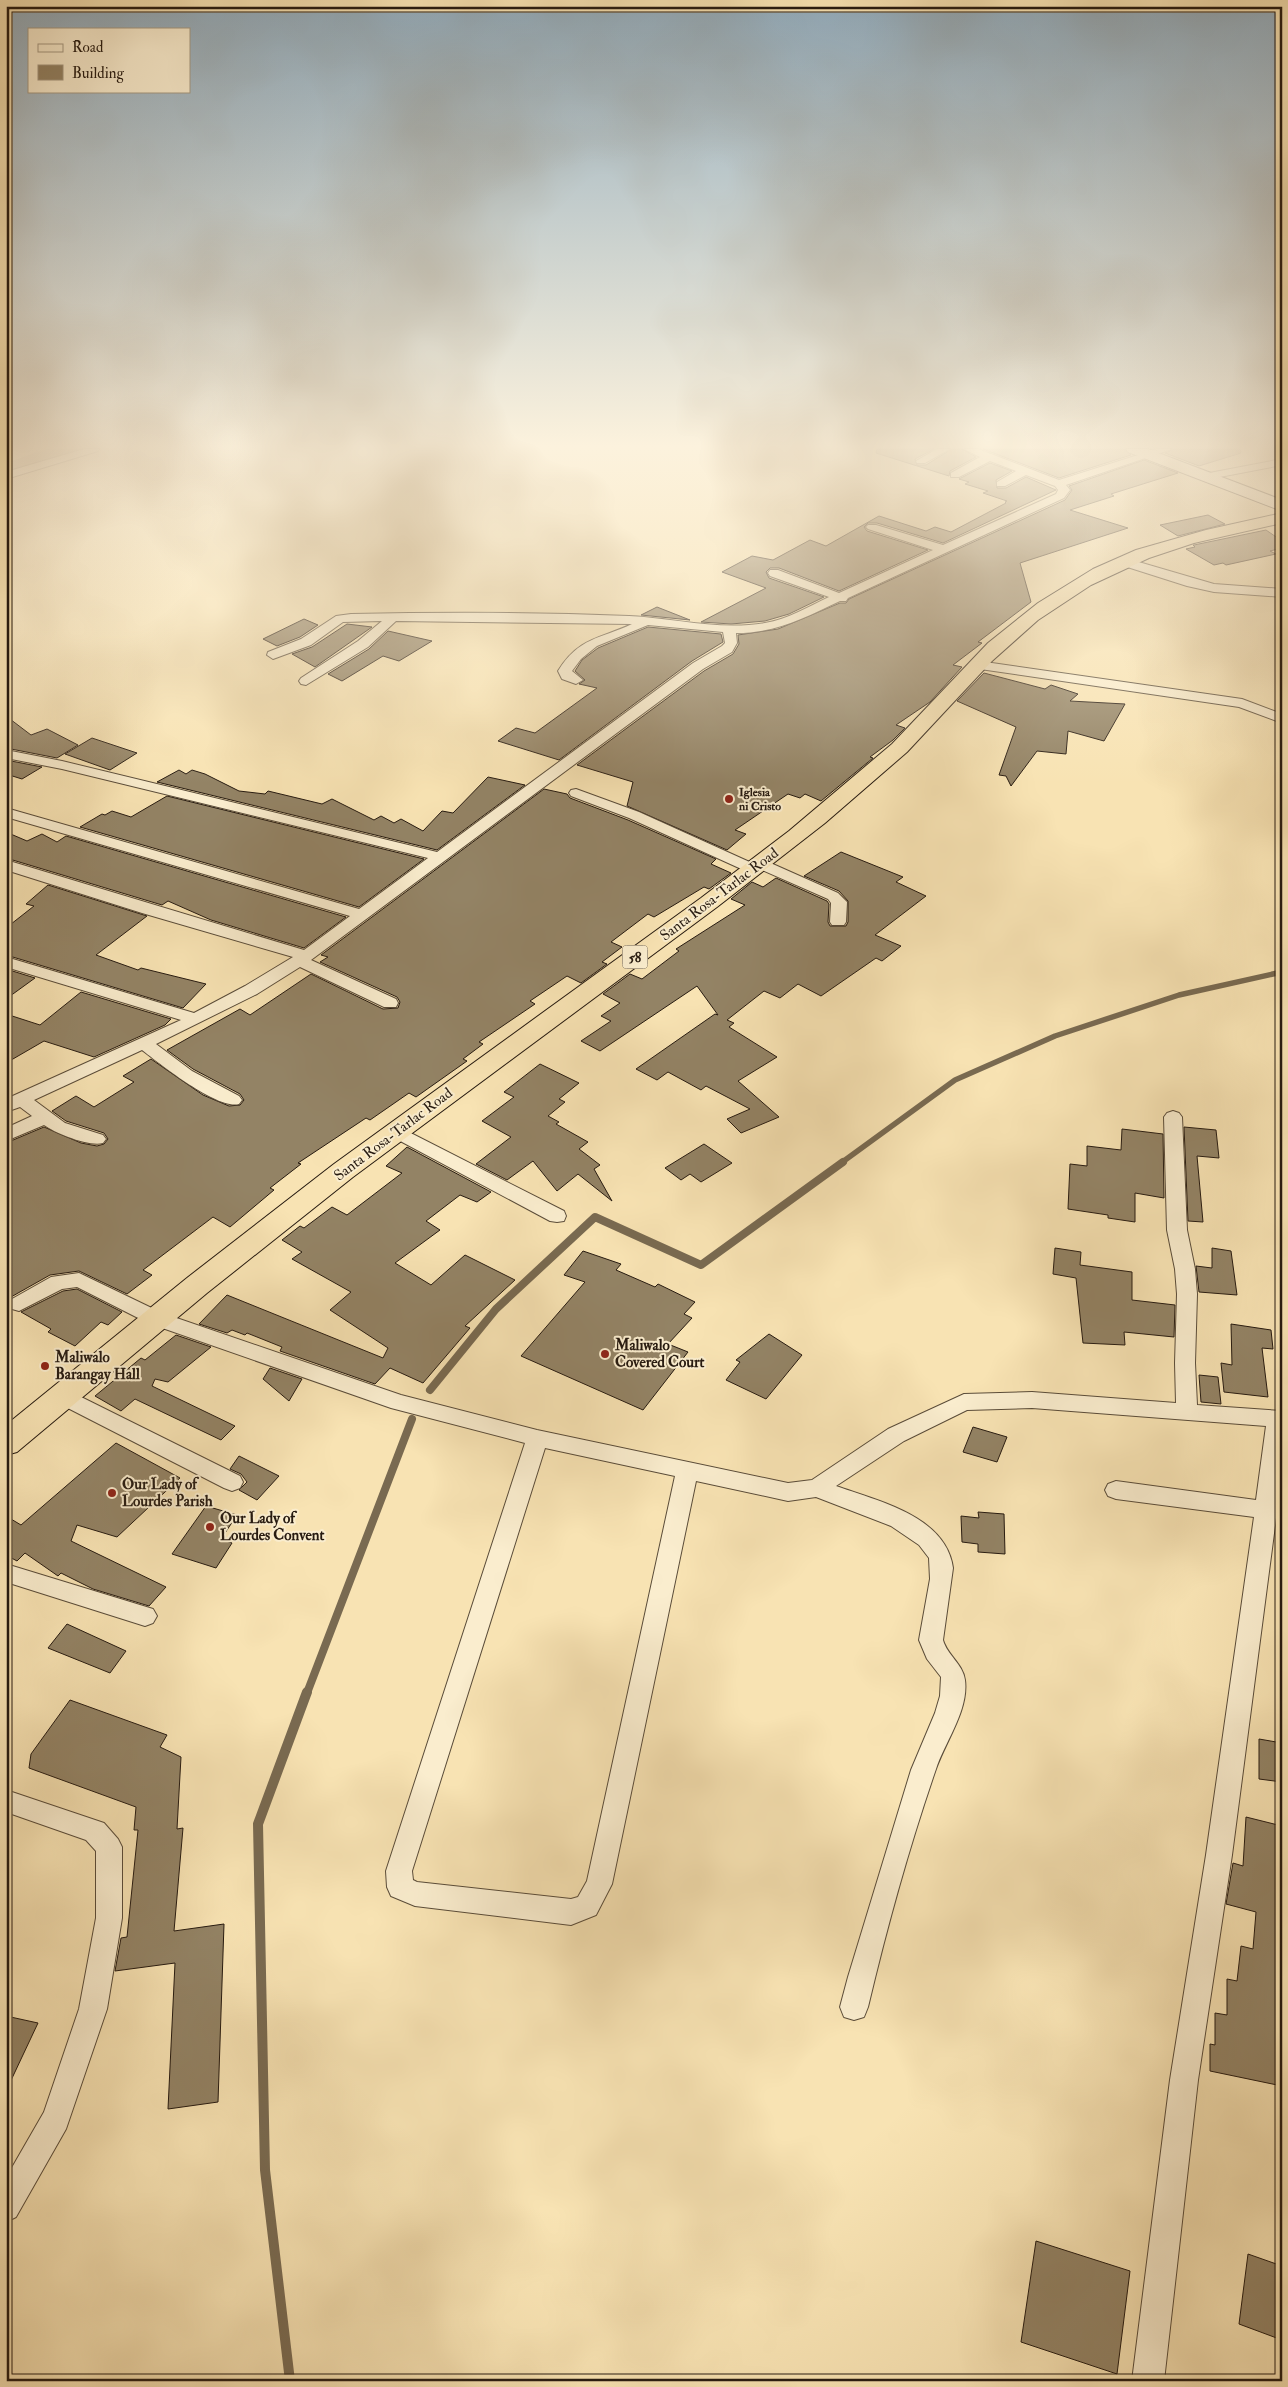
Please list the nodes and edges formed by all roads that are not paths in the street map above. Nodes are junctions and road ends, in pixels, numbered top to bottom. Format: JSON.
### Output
{"nodes":[{"id":1,"x":923,"y":560,"type":"edge"},
{"id":2,"x":1129,"y":560,"type":"edge"},
{"id":3,"x":1125,"y":562,"type":"junction"},
{"id":4,"x":774,"y":573,"type":"dead end"},
{"id":5,"x":1282,"y":593,"type":"edge"},
{"id":6,"x":842,"y":598,"type":"junction"},
{"id":7,"x":393,"y":617,"type":"junction"},
{"id":8,"x":645,"y":622,"type":"junction"},
{"id":9,"x":729,"y":630,"type":"junction"},
{"id":10,"x":273,"y":655,"type":"dead end"},
{"id":11,"x":978,"y":665,"type":"junction"},
{"id":12,"x":576,"y":680,"type":"dead end"},
{"id":13,"x":306,"y":681,"type":"dead end"},
{"id":14,"x":1242,"y":703,"type":"junction"},
{"id":15,"x":1282,"y":706,"type":"edge"},
{"id":16,"x":1282,"y":719,"type":"edge"},
{"id":17,"x":6,"y":754,"type":"edge"},
{"id":18,"x":576,"y":793,"type":"dead end"},
{"id":19,"x":6,"y":812,"type":"edge"},
{"id":20,"x":441,"y":857,"type":"junction"},
{"id":21,"x":6,"y":865,"type":"edge"},
{"id":22,"x":757,"y":866,"type":"junction"},
{"id":23,"x":362,"y":915,"type":"junction"},
{"id":24,"x":838,"y":922,"type":"dead end"},
{"id":25,"x":302,"y":958,"type":"junction"},
{"id":26,"x":6,"y":962,"type":"edge"},
{"id":27,"x":390,"y":1003,"type":"dead end"},
{"id":28,"x":196,"y":1019,"type":"junction"},
{"id":29,"x":144,"y":1043,"type":"junction"},
{"id":30,"x":233,"y":1100,"type":"dead end"},
{"id":31,"x":10,"y":1104,"type":"edge"},
{"id":32,"x":45,"y":1117,"type":"junction"},
{"id":33,"x":1172,"y":1117,"type":"dead end"},
{"id":34,"x":395,"y":1132,"type":"junction"},
{"id":35,"x":6,"y":1135,"type":"edge"},
{"id":36,"x":97,"y":1140,"type":"dead end"},
{"id":37,"x":557,"y":1216,"type":"dead end"},
{"id":38,"x":19,"y":1304,"type":"dead end"},
{"id":39,"x":155,"y":1318,"type":"junction"},
{"id":40,"x":63,"y":1396,"type":"junction"},
{"id":41,"x":1187,"y":1411,"type":"junction"},
{"id":42,"x":1280,"y":1419,"type":"edge"},
{"id":43,"x":537,"y":1438,"type":"junction"},
{"id":44,"x":6,"y":1443,"type":"edge"},
{"id":45,"x":687,"y":1471,"type":"junction"},
{"id":46,"x":232,"y":1482,"type":"dead end"},
{"id":47,"x":817,"y":1488,"type":"junction"},
{"id":48,"x":1116,"y":1490,"type":"dead end"},
{"id":49,"x":1266,"y":1510,"type":"junction"},
{"id":50,"x":6,"y":1572,"type":"edge"},
{"id":51,"x":146,"y":1616,"type":"dead end"},
{"id":52,"x":6,"y":1800,"type":"edge"},
{"id":53,"x":854,"y":2007,"type":"dead end"},
{"id":54,"x":6,"y":2208,"type":"edge"},
{"id":55,"x":1148,"y":2381,"type":"edge"}],
"edges":[{"from":1,"to":6,"type":"street"},
{"from":2,"to":3,"type":"highway","name":"Santa Rosa-Tarlac Road","number":"58"},
{"from":3,"to":5,"type":"street"},
{"from":3,"to":11,"type":"highway","name":"Santa Rosa-Tarlac Road","number":"58"},
{"from":4,"to":6,"type":"street"},
{"from":6,"to":9,"type":"street"},
{"from":7,"to":8,"type":"street"},
{"from":7,"to":10,"type":"street"},
{"from":7,"to":13,"type":"street"},
{"from":8,"to":9,"type":"street"},
{"from":8,"to":12,"type":"street"},
{"from":9,"to":20,"type":"street"},
{"from":11,"to":14,"type":"street"},
{"from":11,"to":22,"type":"highway","name":"Santa Rosa-Tarlac Road","number":"58"},
{"from":14,"to":15,"type":"street"},
{"from":14,"to":16,"type":"street"},
{"from":17,"to":20,"type":"street"},
{"from":18,"to":22,"type":"street"},
{"from":19,"to":23,"type":"street"},
{"from":20,"to":23,"type":"street"},
{"from":21,"to":25,"type":"street"},
{"from":22,"to":24,"type":"street"},
{"from":22,"to":34,"type":"highway","name":"Santa Rosa-Tarlac Road","number":"58"},
{"from":23,"to":25,"type":"street"},
{"from":25,"to":27,"type":"street"},
{"from":25,"to":28,"type":"street"},
{"from":26,"to":28,"type":"street"},
{"from":28,"to":29,"type":"street"},
{"from":29,"to":30,"type":"street"},
{"from":29,"to":31,"type":"street"},
{"from":31,"to":32,"type":"street"},
{"from":32,"to":35,"type":"street"},
{"from":32,"to":36,"type":"street"},
{"from":33,"to":41,"type":"street"},
{"from":34,"to":37,"type":"street"},
{"from":34,"to":39,"type":"highway","name":"Santa Rosa-Tarlac Road","number":"58"},
{"from":38,"to":39,"type":"street"},
{"from":39,"to":40,"type":"highway","name":"Santa Rosa-Tarlac Road","number":"58"},
{"from":39,"to":43,"type":"street"},
{"from":40,"to":44,"type":"highway","name":"Santa Rosa-Tarlac Road","number":"58"},
{"from":40,"to":46,"type":"street"},
{"from":41,"to":42,"type":"street"},
{"from":41,"to":47,"type":"street"},
{"from":42,"to":49,"type":"street"},
{"from":43,"to":45,"type":"street"},
{"from":43,"to":45,"type":"street"},
{"from":45,"to":47,"type":"street"},
{"from":47,"to":53,"type":"street"},
{"from":48,"to":49,"type":"street"},
{"from":49,"to":55,"type":"street"},
{"from":50,"to":51,"type":"street"},
{"from":52,"to":54,"type":"street"}]}
